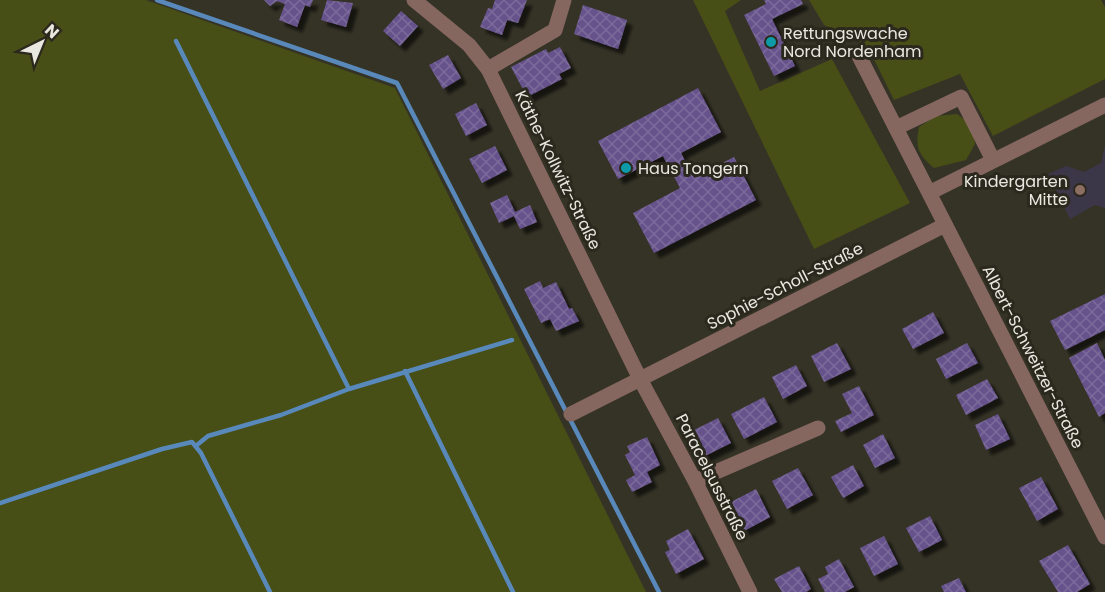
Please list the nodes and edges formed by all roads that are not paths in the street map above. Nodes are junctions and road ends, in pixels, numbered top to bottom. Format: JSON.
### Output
{"nodes":[{"id":1,"x":414,"y":0,"type":"edge"},
{"id":2,"x":564,"y":0,"type":"edge"},
{"id":3,"x":858,"y":54,"type":"dead end"},
{"id":4,"x":488,"y":69,"type":"junction"},
{"id":5,"x":1105,"y":105,"type":"edge"},
{"id":6,"x":896,"y":128,"type":"junction"},
{"id":7,"x":993,"y":160,"type":"junction"},
{"id":8,"x":929,"y":193,"type":"junction"},
{"id":9,"x":945,"y":225,"type":"junction"},
{"id":10,"x":640,"y":379,"type":"junction"},
{"id":11,"x":571,"y":414,"type":"dead end"},
{"id":12,"x":818,"y":428,"type":"dead end"},
{"id":13,"x":695,"y":481,"type":"junction"},
{"id":14,"x":1105,"y":537,"type":"edge"},
{"id":15,"x":750,"y":592,"type":"edge"}],
"edges":[{"from":1,"to":4,"type":"street","name":"Käthe-Kollwitz-Straße"},
{"from":2,"to":4,"type":"street"},
{"from":3,"to":6,"type":"street","name":"Albert-Schweitzer-Straße"},
{"from":4,"to":10,"type":"street","name":"Käthe-Kollwitz-Straße"},
{"from":5,"to":7,"type":"street"},
{"from":6,"to":7,"type":"street"},
{"from":6,"to":8,"type":"street","name":"Albert-Schweitzer-Straße"},
{"from":7,"to":8,"type":"street"},
{"from":8,"to":9,"type":"street","name":"Albert-Schweitzer-Straße"},
{"from":9,"to":10,"type":"street","name":"Sophie-Scholl-Straße"},
{"from":9,"to":14,"type":"street","name":"Albert-Schweitzer-Straße"},
{"from":10,"to":11,"type":"street","name":"Sophie-Scholl-Straße"},
{"from":10,"to":13,"type":"street","name":"Paracelsusstraße"},
{"from":12,"to":13,"type":"street"},
{"from":13,"to":15,"type":"street","name":"Paracelsusstraße"}]}
